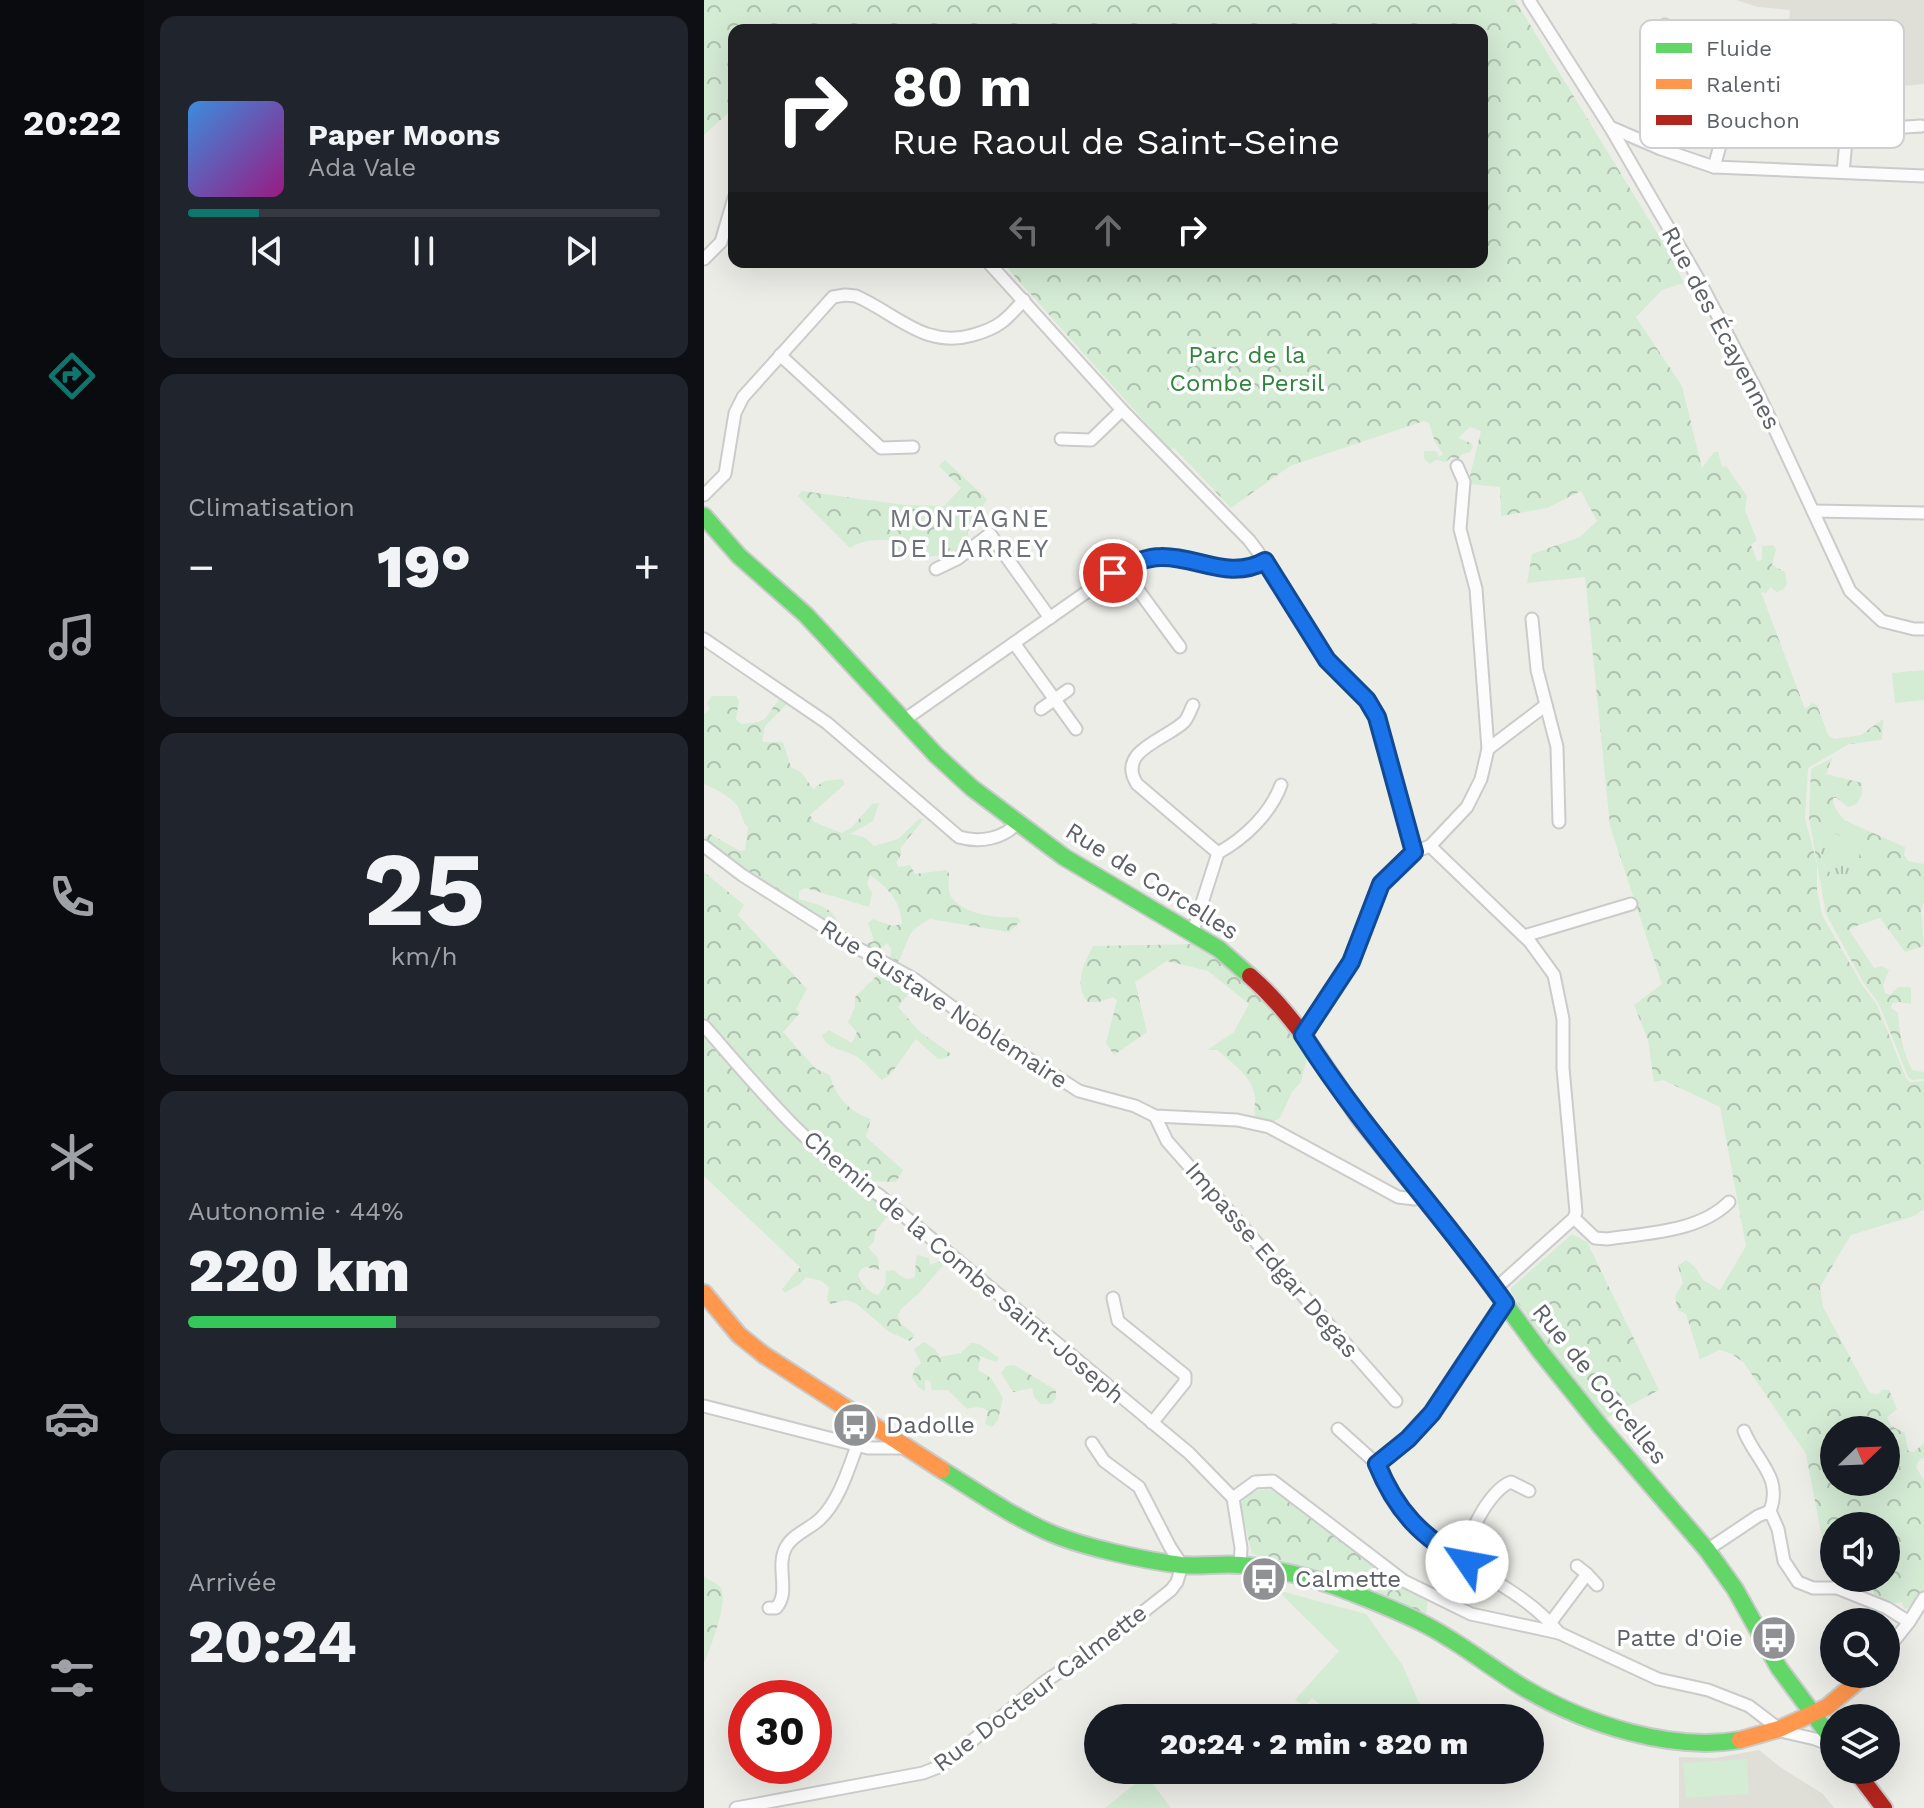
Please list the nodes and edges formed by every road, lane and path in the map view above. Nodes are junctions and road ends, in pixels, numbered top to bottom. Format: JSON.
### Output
{"nodes":[{"id":1,"x":1529,"y":0,"type":"edge"},
{"id":2,"x":1921,"y":126,"type":"dead end"},
{"id":3,"x":1610,"y":127,"type":"junction"},
{"id":4,"x":1904,"y":127,"type":"edge"},
{"id":5,"x":1640,"y":140,"type":"edge"},
{"id":6,"x":1659,"y":148,"type":"edge"},
{"id":7,"x":1719,"y":148,"type":"edge"},
{"id":8,"x":1845,"y":148,"type":"edge"},
{"id":9,"x":1714,"y":167,"type":"junction"},
{"id":10,"x":1843,"y":172,"type":"junction"},
{"id":11,"x":1924,"y":176,"type":"edge"},
{"id":12,"x":728,"y":218,"type":"edge"},
{"id":13,"x":704,"y":259,"type":"edge"},
{"id":14,"x":994,"y":268,"type":"edge"},
{"id":15,"x":1024,"y":300,"type":"junction"},
{"id":16,"x":780,"y":355,"type":"junction"},
{"id":17,"x":1122,"y":410,"type":"junction"},
{"id":18,"x":1061,"y":439,"type":"dead end"},
{"id":19,"x":913,"y":447,"type":"dead end"},
{"id":20,"x":1457,"y":466,"type":"dead end"},
{"id":21,"x":704,"y":495,"type":"edge"},
{"id":22,"x":1813,"y":511,"type":"junction"},
{"id":23,"x":1924,"y":513,"type":"edge"},
{"id":24,"x":704,"y":516,"type":"edge"},
{"id":25,"x":1265,"y":561,"type":"junction"},
{"id":26,"x":1122,"y":568,"type":"junction"},
{"id":27,"x":936,"y":569,"type":"dead end"},
{"id":28,"x":1050,"y":618,"type":"junction"},
{"id":29,"x":1532,"y":619,"type":"dead end"},
{"id":30,"x":1924,"y":629,"type":"edge"},
{"id":31,"x":704,"y":639,"type":"edge"},
{"id":32,"x":1014,"y":643,"type":"junction"},
{"id":33,"x":1180,"y":647,"type":"dead end"},
{"id":34,"x":1068,"y":690,"type":"dead end"},
{"id":35,"x":1054,"y":699,"type":"junction"},
{"id":36,"x":1193,"y":705,"type":"dead end"},
{"id":37,"x":1546,"y":705,"type":"junction"},
{"id":38,"x":1041,"y":709,"type":"dead end"},
{"id":39,"x":904,"y":720,"type":"junction"},
{"id":40,"x":1076,"y":729,"type":"dead end"},
{"id":41,"x":1488,"y":749,"type":"junction"},
{"id":42,"x":1281,"y":785,"type":"dead end"},
{"id":43,"x":1559,"y":822,"type":"dead end"},
{"id":44,"x":1017,"y":823,"type":"junction"},
{"id":45,"x":704,"y":846,"type":"edge"},
{"id":46,"x":1430,"y":846,"type":"junction"},
{"id":47,"x":1414,"y":852,"type":"junction"},
{"id":48,"x":1218,"y":853,"type":"junction"},
{"id":49,"x":1631,"y":904,"type":"dead end"},
{"id":50,"x":1193,"y":931,"type":"junction"},
{"id":51,"x":1524,"y":936,"type":"junction"},
{"id":52,"x":704,"y":1026,"type":"edge"},
{"id":53,"x":1303,"y":1035,"type":"junction"},
{"id":54,"x":1155,"y":1116,"type":"junction"},
{"id":55,"x":1422,"y":1195,"type":"junction"},
{"id":56,"x":1729,"y":1202,"type":"dead end"},
{"id":57,"x":1574,"y":1218,"type":"junction"},
{"id":58,"x":704,"y":1293,"type":"edge"},
{"id":59,"x":1500,"y":1296,"type":"junction"},
{"id":60,"x":1113,"y":1298,"type":"dead end"},
{"id":61,"x":1396,"y":1401,"type":"dead end"},
{"id":62,"x":704,"y":1406,"type":"edge"},
{"id":63,"x":1152,"y":1423,"type":"junction"},
{"id":64,"x":1338,"y":1429,"type":"dead end"},
{"id":65,"x":1744,"y":1431,"type":"dead end"},
{"id":66,"x":1092,"y":1443,"type":"dead end"},
{"id":67,"x":857,"y":1446,"type":"junction"},
{"id":68,"x":906,"y":1448,"type":"junction"},
{"id":69,"x":1377,"y":1464,"type":"junction"},
{"id":70,"x":1529,"y":1491,"type":"dead end"},
{"id":71,"x":1233,"y":1498,"type":"junction"},
{"id":72,"x":1770,"y":1511,"type":"junction"},
{"id":73,"x":1707,"y":1550,"type":"junction"},
{"id":74,"x":1467,"y":1562,"type":"junction"},
{"id":75,"x":1182,"y":1565,"type":"junction"},
{"id":76,"x":1240,"y":1565,"type":"junction"},
{"id":77,"x":1597,"y":1585,"type":"dead end"},
{"id":78,"x":1924,"y":1598,"type":"edge"},
{"id":79,"x":769,"y":1608,"type":"dead end"},
{"id":80,"x":1551,"y":1622,"type":"junction"},
{"id":81,"x":1909,"y":1622,"type":"junction"},
{"id":82,"x":1559,"y":1633,"type":"junction"},
{"id":83,"x":1900,"y":1633,"type":"edge"},
{"id":84,"x":1851,"y":1688,"type":"edge"},
{"id":85,"x":1834,"y":1704,"type":"edge"},
{"id":86,"x":1820,"y":1715,"type":"edge"},
{"id":87,"x":1820,"y":1716,"type":"edge"},
{"id":88,"x":1777,"y":1729,"type":"junction"},
{"id":89,"x":1820,"y":1740,"type":"edge"},
{"id":90,"x":1866,"y":1784,"type":"edge"},
{"id":91,"x":736,"y":1808,"type":"edge"},
{"id":92,"x":1884,"y":1808,"type":"edge"}],
"edges":[{"from":1,"to":3,"type":"street","name":"Rue des Écayennes"},
{"from":2,"to":4,"type":"street"},
{"from":3,"to":5,"type":"street"},
{"from":3,"to":22,"type":"street","name":"Rue des Écayennes"},
{"from":6,"to":9,"type":"street"},
{"from":7,"to":9,"type":"street"},
{"from":8,"to":10,"type":"street"},
{"from":9,"to":10,"type":"street"},
{"from":10,"to":11,"type":"street"},
{"from":12,"to":13,"type":"street"},
{"from":14,"to":15,"type":"street"},
{"from":15,"to":16,"type":"street"},
{"from":15,"to":17,"type":"street"},
{"from":16,"to":19,"type":"street"},
{"from":16,"to":21,"type":"street"},
{"from":17,"to":18,"type":"street"},
{"from":17,"to":25,"type":"street"},
{"from":20,"to":41,"type":"street"},
{"from":22,"to":23,"type":"street"},
{"from":22,"to":30,"type":"street","name":"Rue des Écayennes"},
{"from":24,"to":39,"type":"main road","name":"Rue de Corcelles"},
{"from":25,"to":26,"type":"street"},
{"from":25,"to":47,"type":"street"},
{"from":26,"to":28,"type":"street"},
{"from":26,"to":33,"type":"street"},
{"from":27,"to":28,"type":"street"},
{"from":28,"to":32,"type":"street"},
{"from":29,"to":37,"type":"street"},
{"from":31,"to":44,"type":"street"},
{"from":32,"to":35,"type":"street"},
{"from":32,"to":39,"type":"street"},
{"from":34,"to":35,"type":"street"},
{"from":35,"to":38,"type":"street"},
{"from":35,"to":40,"type":"street"},
{"from":36,"to":48,"type":"street"},
{"from":37,"to":41,"type":"street"},
{"from":37,"to":43,"type":"street"},
{"from":39,"to":44,"type":"main road","name":"Rue de Corcelles"},
{"from":41,"to":46,"type":"street"},
{"from":42,"to":48,"type":"street"},
{"from":44,"to":50,"type":"main road","name":"Rue de Corcelles"},
{"from":45,"to":54,"type":"street","name":"Rue Gustave Noblemaire"},
{"from":46,"to":47,"type":"street"},
{"from":46,"to":51,"type":"street"},
{"from":47,"to":53,"type":"street"},
{"from":48,"to":50,"type":"street"},
{"from":49,"to":51,"type":"street"},
{"from":50,"to":53,"type":"main road","name":"Rue de Corcelles"},
{"from":51,"to":57,"type":"street"},
{"from":52,"to":63,"type":"street","name":"Chemin de la Combe Saint-Joseph"},
{"from":53,"to":55,"type":"main road","name":"Rue de Corcelles"},
{"from":54,"to":55,"type":"street","name":"Rue Gustave Noblemaire"},
{"from":54,"to":61,"type":"street","name":"Impasse Edgar Degas"},
{"from":55,"to":59,"type":"main road","name":"Rue de Corcelles"},
{"from":56,"to":57,"type":"street"},
{"from":57,"to":59,"type":"street"},
{"from":58,"to":68,"type":"main road"},
{"from":59,"to":69,"type":"street"},
{"from":59,"to":73,"type":"main road","name":"Rue de Corcelles"},
{"from":60,"to":63,"type":"street"},
{"from":62,"to":67,"type":"street"},
{"from":63,"to":71,"type":"street","name":"Chemin de la Combe Saint-Joseph"},
{"from":64,"to":69,"type":"street"},
{"from":65,"to":72,"type":"street"},
{"from":66,"to":75,"type":"street"},
{"from":67,"to":68,"type":"street"},
{"from":67,"to":79,"type":"street"},
{"from":68,"to":75,"type":"main road"},
{"from":69,"to":74,"type":"street"},
{"from":70,"to":74,"type":"street"},
{"from":71,"to":76,"type":"street"},
{"from":71,"to":82,"type":"street"},
{"from":72,"to":73,"type":"street"},
{"from":72,"to":81,"type":"street"},
{"from":73,"to":86,"type":"main road","name":"Rue de Corcelles"},
{"from":74,"to":80,"type":"street"},
{"from":75,"to":76,"type":"main road"},
{"from":75,"to":91,"type":"street","name":"Rue Docteur Calmette"},
{"from":76,"to":88,"type":"main road"},
{"from":77,"to":80,"type":"street"},
{"from":78,"to":81,"type":"street"},
{"from":80,"to":82,"type":"street"},
{"from":81,"to":83,"type":"street"},
{"from":82,"to":88,"type":"street"},
{"from":84,"to":85,"type":"main road"},
{"from":87,"to":88,"type":"main road"},
{"from":88,"to":89,"type":"street"},
{"from":90,"to":92,"type":"main road"}]}
